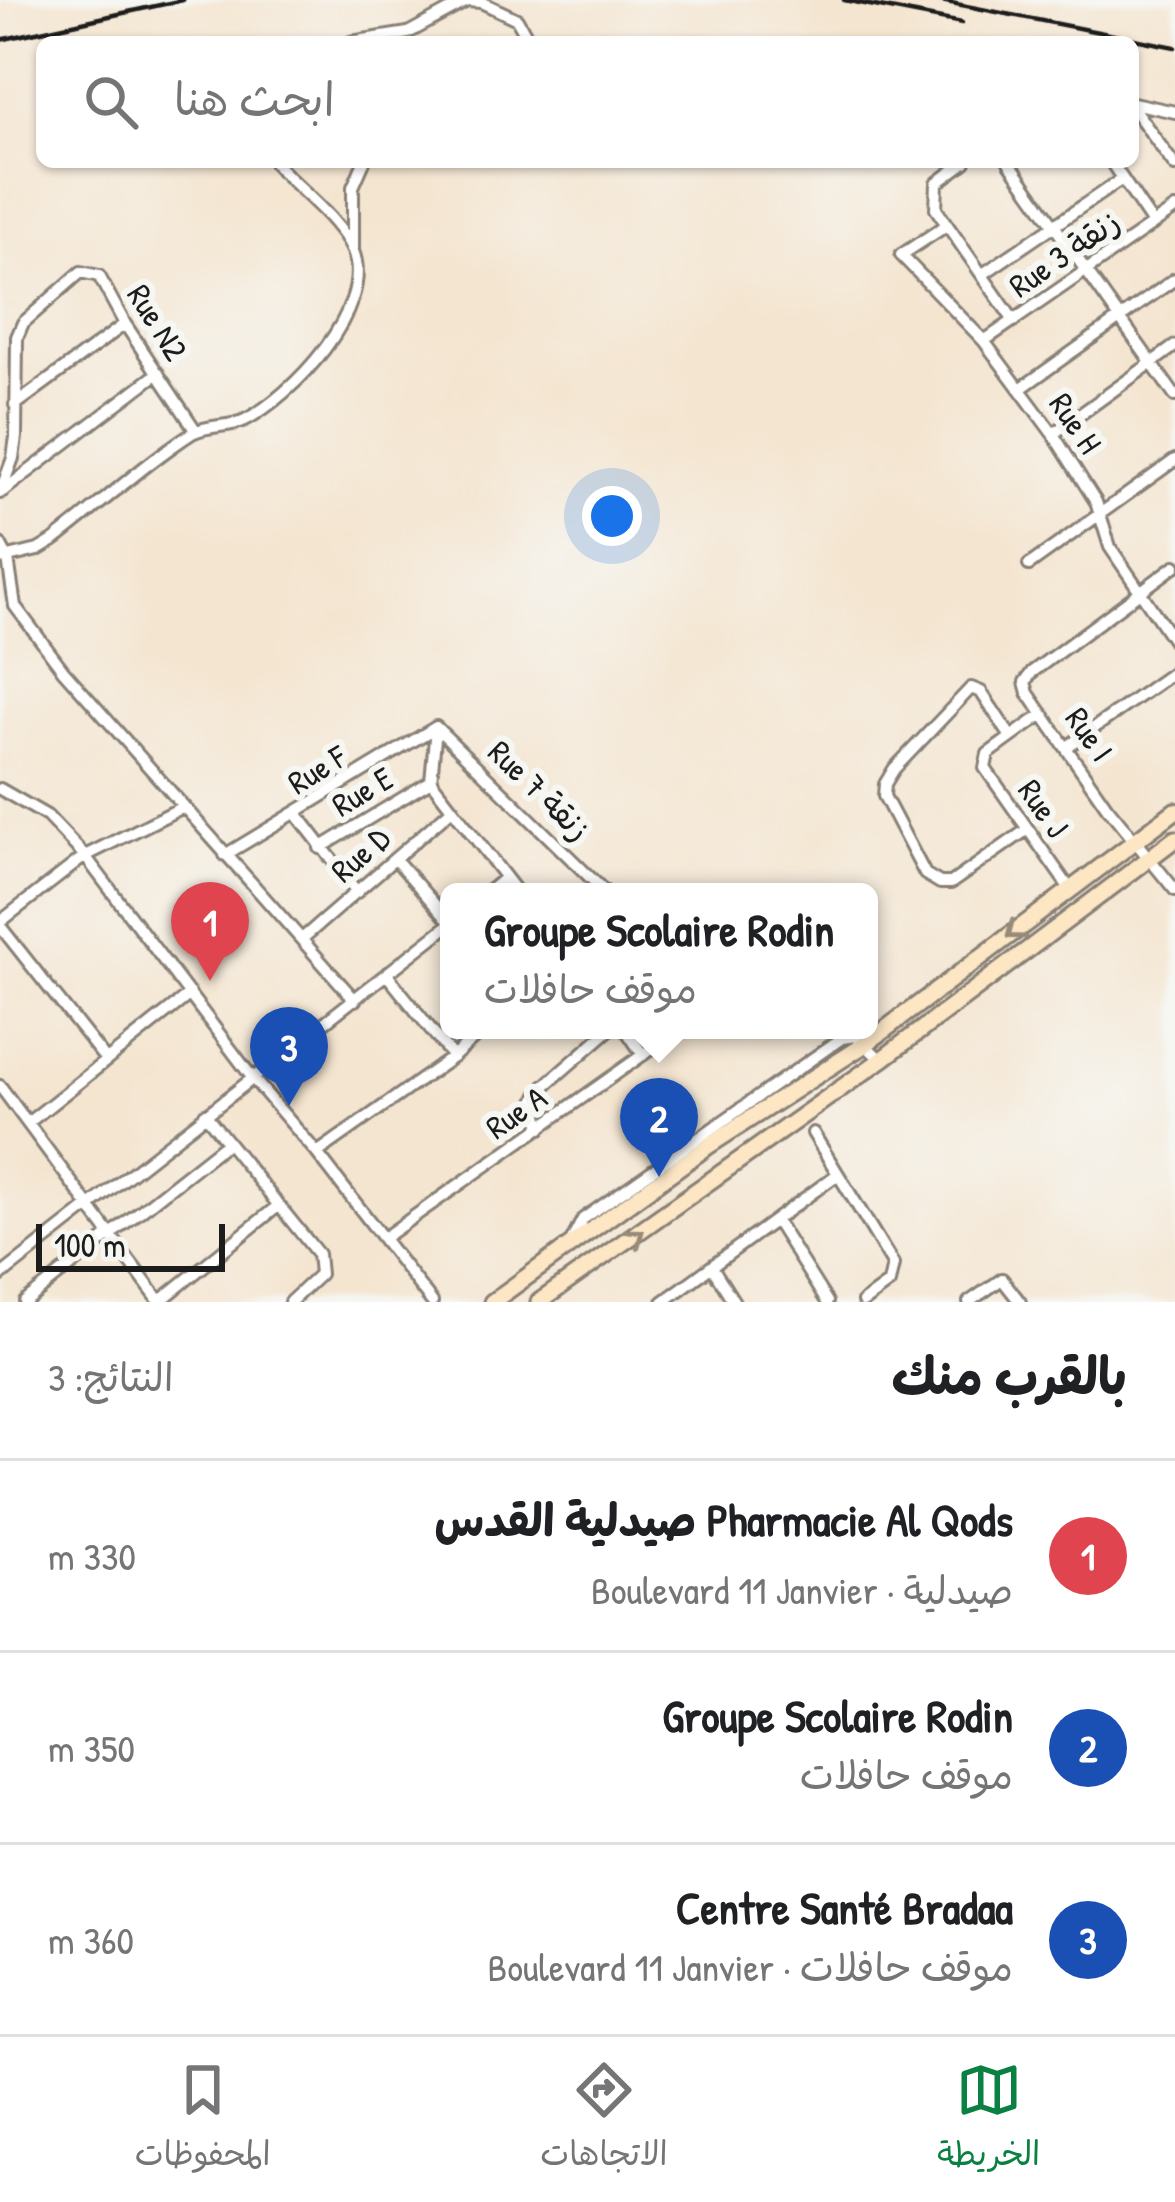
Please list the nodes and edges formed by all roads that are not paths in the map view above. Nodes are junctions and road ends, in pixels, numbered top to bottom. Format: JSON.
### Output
{"nodes":[{"id":1,"x":389,"y":36,"type":"edge"},
{"id":2,"x":527,"y":36,"type":"edge"},
{"id":3,"x":1139,"y":107,"type":"edge"},
{"id":4,"x":1175,"y":112,"type":"edge"},
{"id":5,"x":1139,"y":115,"type":"edge"},
{"id":6,"x":1175,"y":166,"type":"edge"},
{"id":7,"x":280,"y":168,"type":"edge"},
{"id":8,"x":361,"y":168,"type":"edge"},
{"id":9,"x":956,"y":168,"type":"edge"},
{"id":10,"x":1013,"y":168,"type":"edge"},
{"id":11,"x":1115,"y":168,"type":"edge"},
{"id":12,"x":1122,"y":179,"type":"junction"},
{"id":13,"x":1175,"y":208,"type":"edge"},
{"id":14,"x":1153,"y":224,"type":"junction"},
{"id":15,"x":947,"y":225,"type":"junction"},
{"id":16,"x":1054,"y":226,"type":"junction"},
{"id":17,"x":353,"y":251,"type":"junction"},
{"id":18,"x":1086,"y":271,"type":"junction"},
{"id":19,"x":983,"y":274,"type":"junction"},
{"id":20,"x":1175,"y":279,"type":"edge"},
{"id":21,"x":1120,"y":317,"type":"junction"},
{"id":22,"x":1014,"y":321,"type":"junction"},
{"id":23,"x":125,"y":324,"type":"junction"},
{"id":24,"x":984,"y":341,"type":"junction"},
{"id":25,"x":1175,"y":346,"type":"edge"},
{"id":26,"x":1152,"y":363,"type":"junction"},
{"id":27,"x":158,"y":373,"type":"junction"},
{"id":28,"x":1020,"y":389,"type":"junction"},
{"id":29,"x":1175,"y":396,"type":"edge"},
{"id":30,"x":15,"y":405,"type":"junction"},
{"id":31,"x":196,"y":430,"type":"junction"},
{"id":32,"x":1053,"y":434,"type":"junction"},
{"id":33,"x":1175,"y":460,"type":"edge"},
{"id":34,"x":0,"y":493,"type":"edge"},
{"id":35,"x":1100,"y":515,"type":"junction"},
{"id":36,"x":0,"y":544,"type":"edge"},
{"id":37,"x":4,"y":559,"type":"edge"},
{"id":38,"x":1029,"y":565,"type":"dead end"},
{"id":39,"x":1175,"y":566,"type":"edge"},
{"id":40,"x":1138,"y":591,"type":"junction"},
{"id":41,"x":1175,"y":643,"type":"edge"},
{"id":42,"x":1175,"y":671,"type":"edge"},
{"id":43,"x":1042,"y":714,"type":"junction"},
{"id":44,"x":436,"y":727,"type":"junction"},
{"id":45,"x":1011,"y":737,"type":"junction"},
{"id":46,"x":1066,"y":747,"type":"junction"},
{"id":47,"x":431,"y":782,"type":"junction"},
{"id":48,"x":0,"y":789,"type":"edge"},
{"id":49,"x":183,"y":807,"type":"junction"},
{"id":50,"x":452,"y":810,"type":"junction"},
{"id":51,"x":1175,"y":812,"type":"edge"},
{"id":52,"x":296,"y":813,"type":"junction"},
{"id":53,"x":1025,"y":831,"type":"junction"},
{"id":54,"x":1136,"y":839,"type":"junction"},
{"id":55,"x":1175,"y":839,"type":"edge"},
{"id":56,"x":320,"y":848,"type":"junction"},
{"id":57,"x":225,"y":855,"type":"junction"},
{"id":58,"x":85,"y":856,"type":"junction"},
{"id":59,"x":1150,"y":857,"type":"junction"},
{"id":60,"x":394,"y":860,"type":"junction"},
{"id":61,"x":505,"y":878,"type":"junction"},
{"id":62,"x":499,"y":883,"type":"edge"},
{"id":63,"x":509,"y":883,"type":"edge"},
{"id":64,"x":596,"y":883,"type":"edge"},
{"id":65,"x":1070,"y":890,"type":"junction"},
{"id":66,"x":1175,"y":890,"type":"edge"},
{"id":67,"x":357,"y":892,"type":"junction"},
{"id":68,"x":440,"y":913,"type":"edge"},
{"id":69,"x":0,"y":924,"type":"edge"},
{"id":70,"x":440,"y":931,"type":"edge"},
{"id":71,"x":303,"y":938,"type":"junction"},
{"id":72,"x":388,"y":976,"type":"junction"},
{"id":73,"x":190,"y":994,"type":"junction"},
{"id":74,"x":355,"y":1000,"type":"junction"},
{"id":75,"x":878,"y":1034,"type":"edge"},
{"id":76,"x":473,"y":1039,"type":"edge"},
{"id":77,"x":598,"y":1039,"type":"edge"},
{"id":78,"x":632,"y":1039,"type":"edge"},
{"id":79,"x":665,"y":1039,"type":"edge"},
{"id":80,"x":834,"y":1039,"type":"edge"},
{"id":81,"x":862,"y":1039,"type":"edge"},
{"id":82,"x":871,"y":1039,"type":"edge"},
{"id":83,"x":867,"y":1042,"type":"junction"},
{"id":84,"x":643,"y":1054,"type":"junction"},
{"id":85,"x":453,"y":1057,"type":"junction"},
{"id":86,"x":106,"y":1060,"type":"junction"},
{"id":87,"x":881,"y":1060,"type":"junction"},
{"id":88,"x":251,"y":1076,"type":"junction"},
{"id":89,"x":0,"y":1085,"type":"edge"},
{"id":90,"x":205,"y":1114,"type":"junction"},
{"id":91,"x":28,"y":1122,"type":"junction"},
{"id":92,"x":541,"y":1128,"type":"junction"},
{"id":93,"x":813,"y":1133,"type":"dead end"},
{"id":94,"x":704,"y":1140,"type":"junction"},
{"id":95,"x":227,"y":1142,"type":"junction"},
{"id":96,"x":317,"y":1153,"type":"junction"},
{"id":97,"x":838,"y":1174,"type":"junction"},
{"id":98,"x":87,"y":1206,"type":"junction"},
{"id":99,"x":278,"y":1206,"type":"junction"},
{"id":100,"x":776,"y":1221,"type":"junction"},
{"id":101,"x":110,"y":1237,"type":"junction"},
{"id":102,"x":385,"y":1238,"type":"junction"},
{"id":103,"x":0,"y":1258,"type":"edge"},
{"id":104,"x":712,"y":1267,"type":"junction"},
{"id":105,"x":4,"y":1272,"type":"edge"},
{"id":106,"x":884,"y":1289,"type":"junction"},
{"id":107,"x":298,"y":1300,"type":"edge"},
{"id":108,"x":25,"y":1302,"type":"edge"},
{"id":109,"x":159,"y":1302,"type":"edge"},
{"id":110,"x":432,"y":1302,"type":"edge"},
{"id":111,"x":491,"y":1302,"type":"edge"},
{"id":112,"x":539,"y":1302,"type":"edge"},
{"id":113,"x":663,"y":1302,"type":"edge"},
{"id":114,"x":734,"y":1302,"type":"edge"},
{"id":115,"x":827,"y":1302,"type":"edge"},
{"id":116,"x":863,"y":1302,"type":"edge"},
{"id":117,"x":893,"y":1302,"type":"edge"},
{"id":118,"x":969,"y":1302,"type":"edge"},
{"id":119,"x":1020,"y":1302,"type":"edge"}],
"edges":[{"from":1,"to":2,"type":"street"},
{"from":3,"to":4,"type":"street"},
{"from":5,"to":6,"type":"street"},
{"from":7,"to":17,"type":"street"},
{"from":8,"to":17,"type":"street"},
{"from":9,"to":15,"type":"street"},
{"from":10,"to":16,"type":"street"},
{"from":11,"to":12,"type":"street"},
{"from":12,"to":14,"type":"street"},
{"from":12,"to":16,"type":"street"},
{"from":13,"to":14,"type":"street","name":"Rue 3 زنقة"},
{"from":14,"to":18,"type":"street","name":"Rue 3 زنقة"},
{"from":15,"to":19,"type":"street"},
{"from":15,"to":24,"type":"street","name":"Rue H"},
{"from":16,"to":18,"type":"street"},
{"from":16,"to":19,"type":"street"},
{"from":17,"to":31,"type":"street"},
{"from":18,"to":21,"type":"street"},
{"from":18,"to":22,"type":"street","name":"Rue 3 زنقة"},
{"from":19,"to":22,"type":"street"},
{"from":20,"to":21,"type":"street"},
{"from":21,"to":26,"type":"street"},
{"from":21,"to":28,"type":"street"},
{"from":22,"to":24,"type":"street","name":"Rue 3 زنقة"},
{"from":23,"to":27,"type":"street","name":"Rue N2"},
{"from":23,"to":30,"type":"street"},
{"from":23,"to":30,"type":"street","name":"Rue N2"},
{"from":24,"to":28,"type":"street","name":"Rue H"},
{"from":25,"to":26,"type":"street"},
{"from":26,"to":29,"type":"street"},
{"from":26,"to":32,"type":"street"},
{"from":27,"to":31,"type":"street","name":"Rue N2"},
{"from":27,"to":34,"type":"street"},
{"from":28,"to":32,"type":"street","name":"Rue H"},
{"from":30,"to":34,"type":"street","name":"Rue N2"},
{"from":31,"to":37,"type":"street"},
{"from":32,"to":35,"type":"street","name":"Rue H"},
{"from":33,"to":35,"type":"street"},
{"from":35,"to":38,"type":"street"},
{"from":35,"to":40,"type":"street","name":"Rue H"},
{"from":36,"to":37,"type":"street"},
{"from":37,"to":49,"type":"street"},
{"from":39,"to":40,"type":"street"},
{"from":40,"to":41,"type":"street","name":"Rue H"},
{"from":40,"to":43,"type":"street","name":"Rue I"},
{"from":42,"to":46,"type":"street"},
{"from":43,"to":45,"type":"street"},
{"from":43,"to":46,"type":"street","name":"Rue I"},
{"from":44,"to":47,"type":"street"},
{"from":44,"to":52,"type":"street","name":"Rue F"},
{"from":44,"to":64,"type":"street","name":"Rue 7 زنقة"},
{"from":45,"to":53,"type":"street","name":"Rue J"},
{"from":45,"to":53,"type":"street"},
{"from":46,"to":54,"type":"street","name":"Rue I"},
{"from":47,"to":50,"type":"street"},
{"from":47,"to":56,"type":"street","name":"Rue E"},
{"from":48,"to":58,"type":"street"},
{"from":49,"to":57,"type":"street"},
{"from":49,"to":58,"type":"street"},
{"from":50,"to":60,"type":"street","name":"Rue D"},
{"from":50,"to":61,"type":"street"},
{"from":51,"to":54,"type":"main road"},
{"from":52,"to":56,"type":"street"},
{"from":52,"to":57,"type":"street","name":"Rue F"},
{"from":53,"to":65,"type":"street","name":"Rue J"},
{"from":54,"to":59,"type":"street","name":"Rue I"},
{"from":54,"to":65,"type":"main road"},
{"from":55,"to":59,"type":"main road"},
{"from":56,"to":67,"type":"street"},
{"from":57,"to":71,"type":"street"},
{"from":58,"to":69,"type":"street"},
{"from":58,"to":73,"type":"street"},
{"from":59,"to":66,"type":"street","name":"Rue I"},
{"from":59,"to":87,"type":"main road"},
{"from":60,"to":67,"type":"street","name":"Rue D"},
{"from":60,"to":68,"type":"street"},
{"from":61,"to":62,"type":"street"},
{"from":61,"to":63,"type":"street"},
{"from":65,"to":75,"type":"main road","one_way":true},
{"from":67,"to":71,"type":"street","name":"Rue D"},
{"from":69,"to":86,"type":"street"},
{"from":70,"to":72,"type":"street"},
{"from":71,"to":74,"type":"street"},
{"from":72,"to":74,"type":"street"},
{"from":72,"to":85,"type":"street"},
{"from":73,"to":86,"type":"street"},
{"from":73,"to":88,"type":"street"},
{"from":74,"to":88,"type":"street"},
{"from":76,"to":85,"type":"street"},
{"from":77,"to":92,"type":"street"},
{"from":78,"to":84,"type":"street"},
{"from":79,"to":84,"type":"street","name":"Rue A"},
{"from":80,"to":94,"type":"street"},
{"from":81,"to":83,"type":"street"},
{"from":82,"to":83,"type":"main road","one_way":true},
{"from":83,"to":87,"type":"street"},
{"from":83,"to":94,"type":"main road"},
{"from":84,"to":92,"type":"street","name":"Rue A"},
{"from":85,"to":96,"type":"street"},
{"from":86,"to":91,"type":"street"},
{"from":112,"to":87,"type":"main road","one_way":true},
{"from":88,"to":90,"type":"street"},
{"from":88,"to":96,"type":"street"},
{"from":89,"to":91,"type":"street"},
{"from":90,"to":95,"type":"street"},
{"from":90,"to":98,"type":"street"},
{"from":91,"to":98,"type":"street"},
{"from":92,"to":102,"type":"street","name":"Rue A"},
{"from":93,"to":97,"type":"street"},
{"from":94,"to":111,"type":"main road"},
{"from":95,"to":99,"type":"street"},
{"from":95,"to":101,"type":"street"},
{"from":96,"to":102,"type":"street"},
{"from":97,"to":100,"type":"street"},
{"from":97,"to":106,"type":"street"},
{"from":98,"to":101,"type":"street"},
{"from":98,"to":105,"type":"street"},
{"from":99,"to":107,"type":"street"},
{"from":99,"to":109,"type":"street"},
{"from":100,"to":104,"type":"street"},
{"from":100,"to":115,"type":"street"},
{"from":101,"to":108,"type":"street"},
{"from":101,"to":109,"type":"street"},
{"from":102,"to":110,"type":"street"},
{"from":103,"to":105,"type":"street"},
{"from":104,"to":113,"type":"street"},
{"from":104,"to":114,"type":"street"},
{"from":106,"to":116,"type":"street"},
{"from":106,"to":117,"type":"street"},
{"from":118,"to":119,"type":"street"}]}
